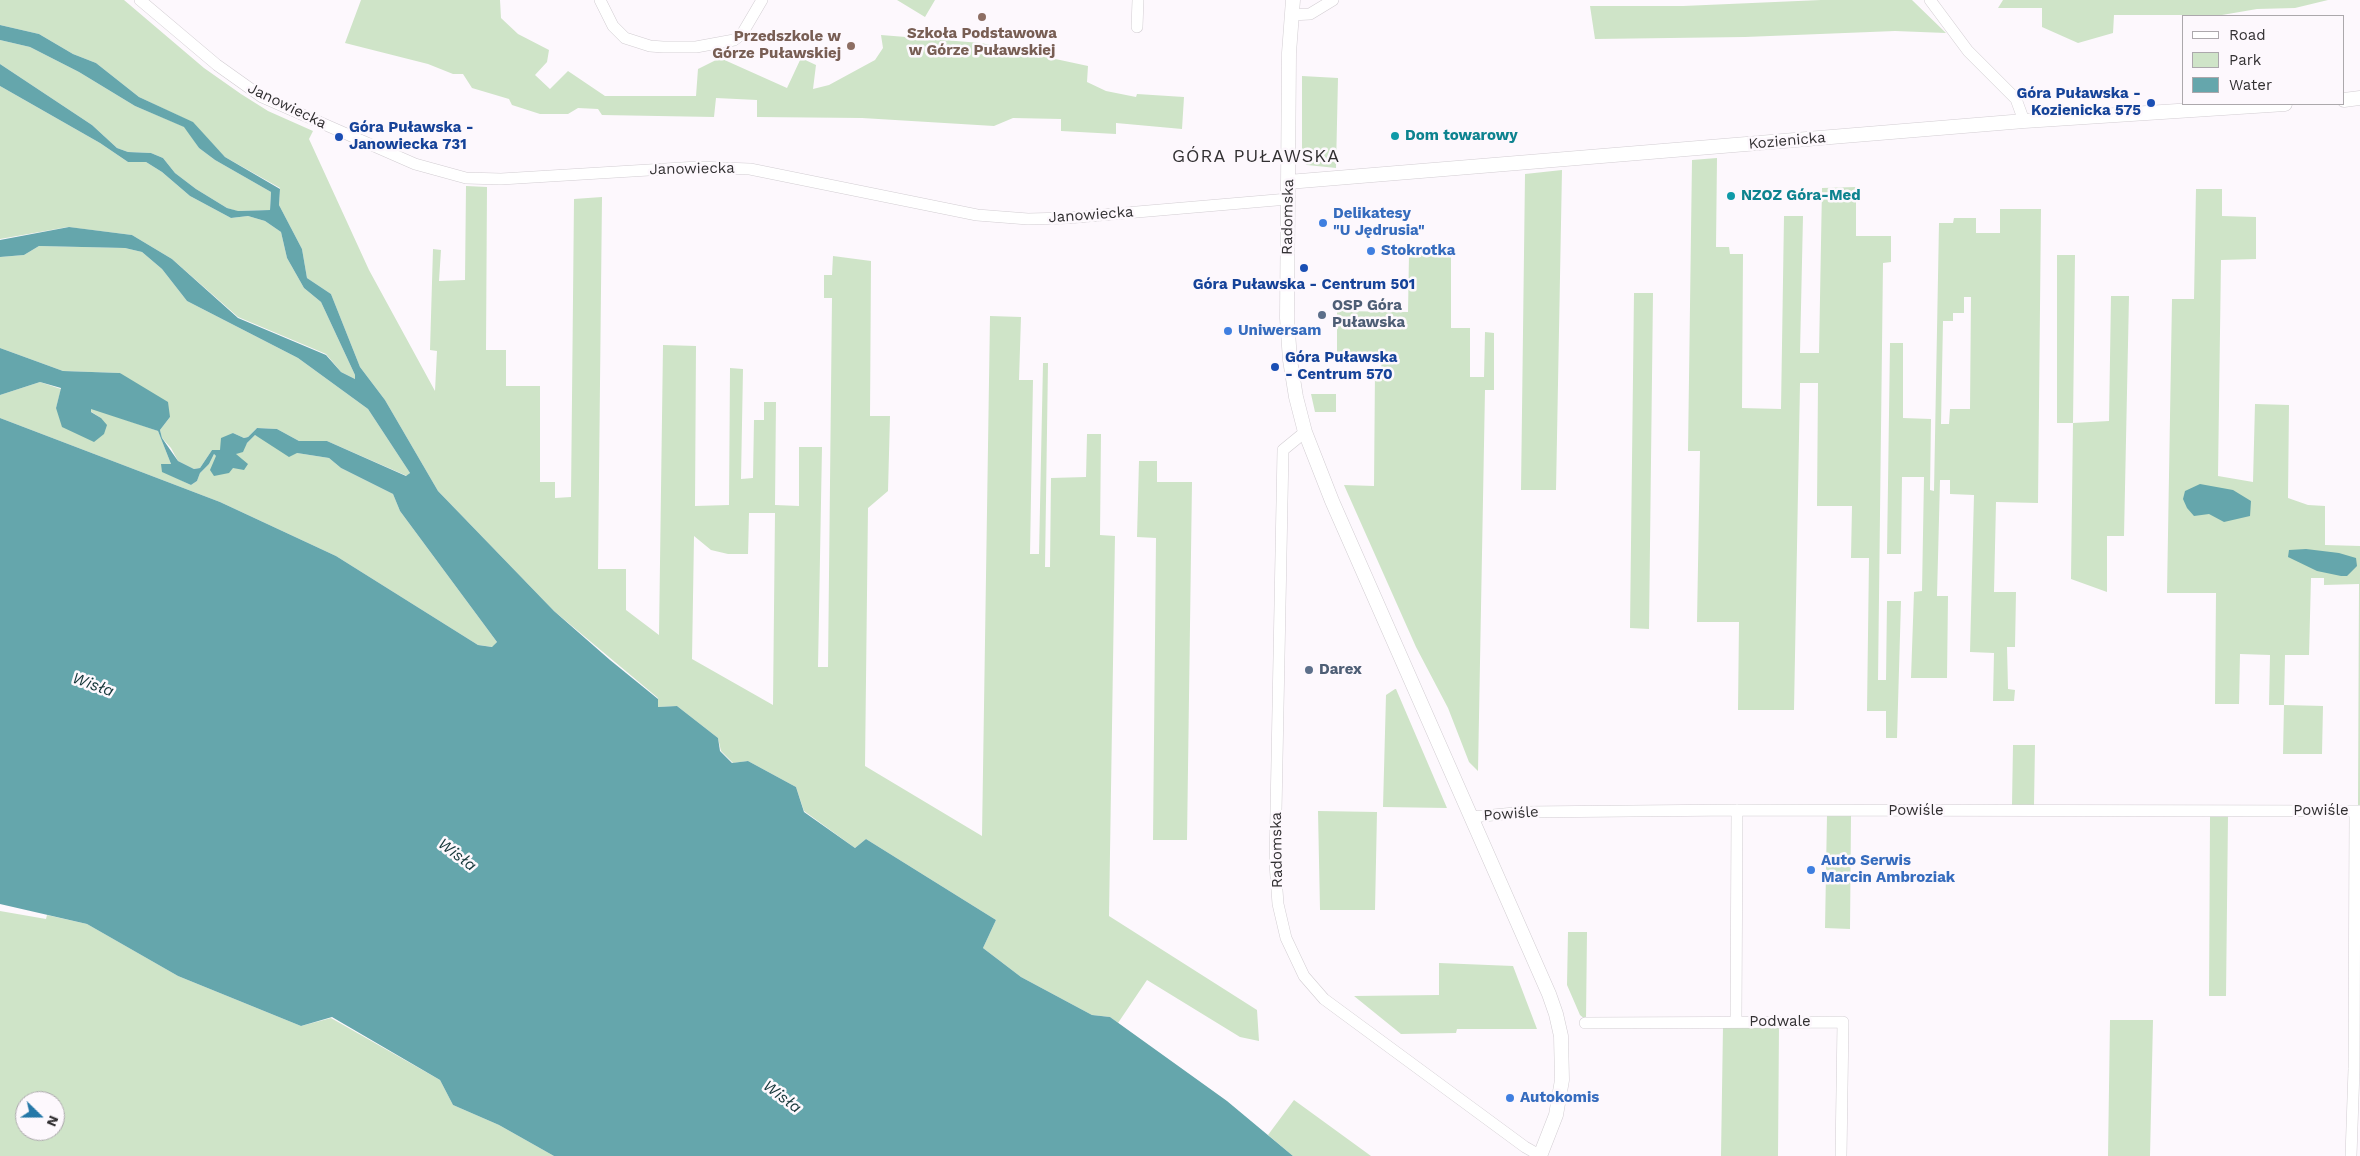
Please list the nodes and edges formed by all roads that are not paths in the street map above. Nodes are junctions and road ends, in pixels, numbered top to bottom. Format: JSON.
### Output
{"nodes":[{"id":1,"x":140,"y":0,"type":"edge"},
{"id":2,"x":600,"y":0,"type":"edge"},
{"id":3,"x":762,"y":0,"type":"edge"},
{"id":4,"x":1138,"y":0,"type":"edge"},
{"id":5,"x":1293,"y":0,"type":"edge"},
{"id":6,"x":1333,"y":0,"type":"edge"},
{"id":7,"x":1930,"y":0,"type":"edge"},
{"id":8,"x":1291,"y":16,"type":"junction"},
{"id":9,"x":1137,"y":27,"type":"dead end"},
{"id":10,"x":2360,"y":98,"type":"edge"},
{"id":11,"x":2345,"y":100,"type":"edge"},
{"id":12,"x":2270,"y":105,"type":"edge"},
{"id":13,"x":2024,"y":121,"type":"junction"},
{"id":14,"x":1288,"y":182,"type":"junction"},
{"id":15,"x":1288,"y":199,"type":"junction"},
{"id":16,"x":1305,"y":432,"type":"junction"},
{"id":17,"x":1737,"y":810,"type":"junction"},
{"id":18,"x":2358,"y":811,"type":"edge"},
{"id":19,"x":1472,"y":817,"type":"junction"},
{"id":20,"x":1736,"y":1022,"type":"junction"},
{"id":21,"x":1585,"y":1024,"type":"dead end"},
{"id":22,"x":1540,"y":1156,"type":"edge"},
{"id":23,"x":1841,"y":1156,"type":"edge"},
{"id":24,"x":2351,"y":1156,"type":"edge"}],
"edges":[{"from":1,"to":15,"type":"street","name":"Janowiecka"},
{"from":2,"to":3,"type":"street"},
{"from":4,"to":9,"type":"street"},
{"from":5,"to":8,"type":"main road","name":"Radomska"},
{"from":6,"to":8,"type":"street"},
{"from":7,"to":13,"type":"street"},
{"from":8,"to":14,"type":"main road","name":"Radomska"},
{"from":10,"to":11,"type":"main road"},
{"from":12,"to":13,"type":"main road","name":"Kozienicka"},
{"from":13,"to":14,"type":"main road","name":"Kozienicka"},
{"from":14,"to":15,"type":"main road","name":"Radomska"},
{"from":15,"to":16,"type":"main road","name":"Radomska"},
{"from":16,"to":19,"type":"main road","name":"Radomska"},
{"from":16,"to":22,"type":"street","name":"Radomska"},
{"from":17,"to":18,"type":"street","name":"Powiśle"},
{"from":17,"to":19,"type":"street","name":"Powiśle"},
{"from":17,"to":20,"type":"street"},
{"from":18,"to":24,"type":"street"},
{"from":19,"to":22,"type":"main road","name":"Radomska"},
{"from":20,"to":21,"type":"street","name":"Podwale"},
{"from":20,"to":23,"type":"street","name":"Podwale"}]}
